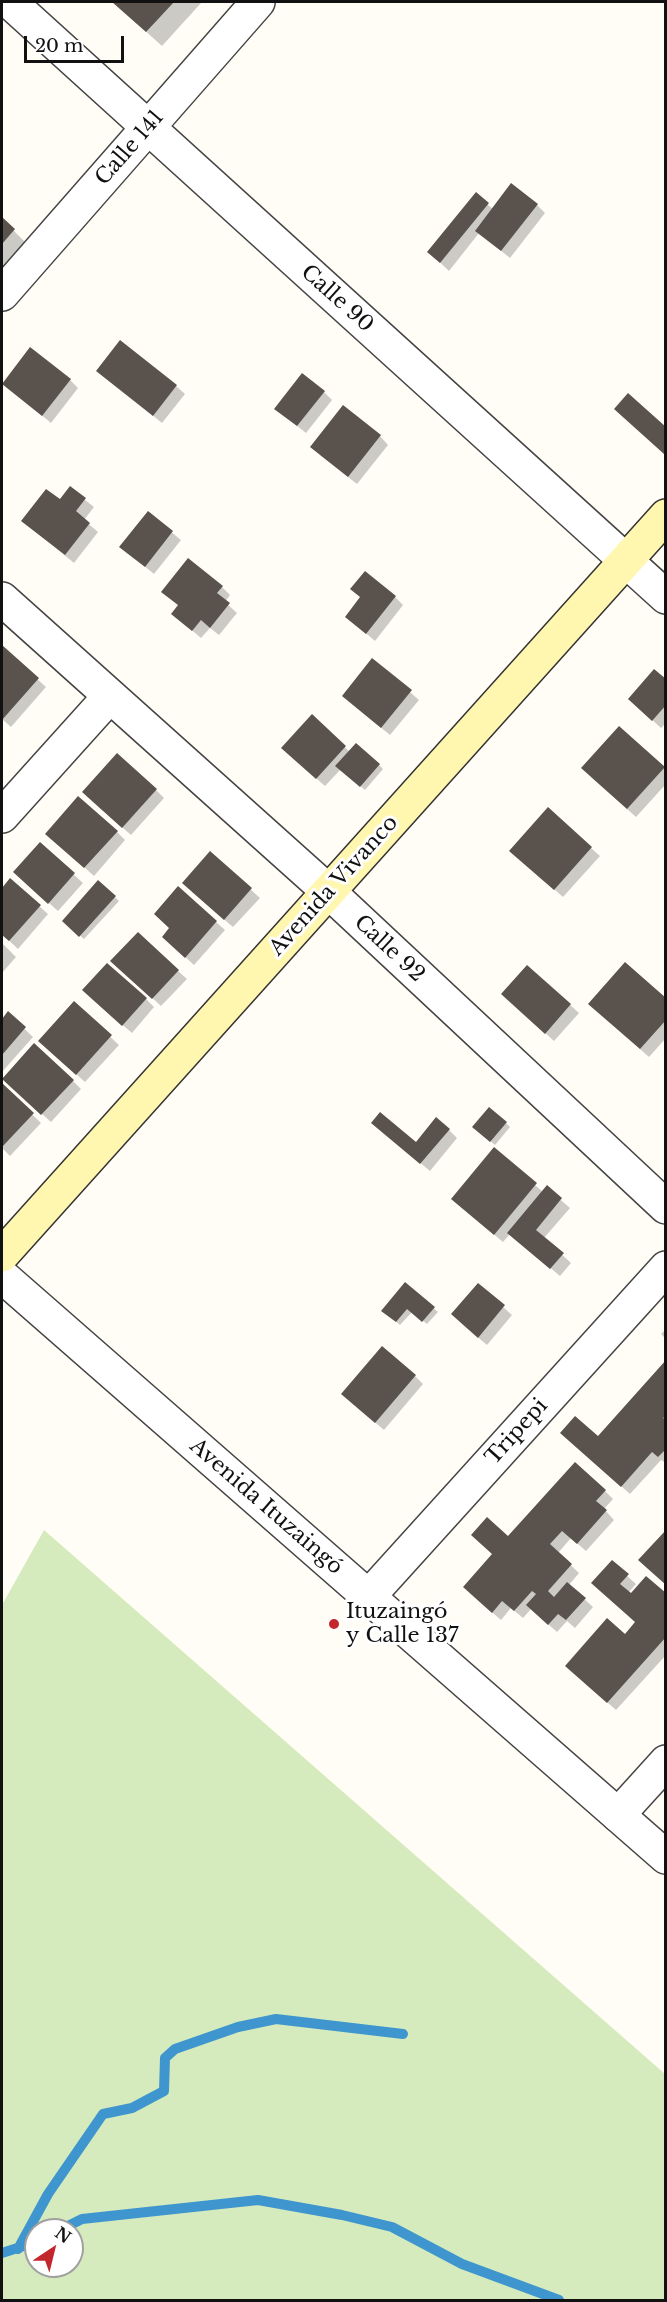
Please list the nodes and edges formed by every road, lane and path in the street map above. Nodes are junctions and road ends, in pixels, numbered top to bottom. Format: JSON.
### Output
{"nodes":[{"id":1,"x":9,"y":2,"type":"edge"},
{"id":2,"x":258,"y":2,"type":"edge"},
{"id":3,"x":148,"y":127,"type":"junction"},
{"id":4,"x":2,"y":294,"type":"edge"},
{"id":5,"x":666,"y":516,"type":"edge"},
{"id":6,"x":625,"y":560,"type":"junction"},
{"id":7,"x":666,"y":597,"type":"edge"},
{"id":8,"x":2,"y":599,"type":"edge"},
{"id":9,"x":110,"y":696,"type":"junction"},
{"id":10,"x":2,"y":816,"type":"edge"},
{"id":11,"x":328,"y":892,"type":"junction"},
{"id":12,"x":666,"y":1207,"type":"edge"},
{"id":13,"x":2,"y":1255,"type":"edge"},
{"id":14,"x":666,"y":1268,"type":"edge"},
{"id":15,"x":2,"y":1276,"type":"edge"},
{"id":16,"x":369,"y":1596,"type":"junction"},
{"id":17,"x":666,"y":1762,"type":"edge"},
{"id":18,"x":618,"y":1815,"type":"junction"},
{"id":19,"x":666,"y":1857,"type":"edge"}],
"edges":[{"from":1,"to":3,"type":"street","name":"Calle 90"},
{"from":2,"to":3,"type":"street","name":"Calle 141"},
{"from":3,"to":4,"type":"street","name":"Calle 141"},
{"from":3,"to":6,"type":"street","name":"Calle 90"},
{"from":5,"to":6,"type":"main road","name":"Avenida Vivanco"},
{"from":6,"to":7,"type":"street","name":"Calle 90"},
{"from":6,"to":11,"type":"main road","name":"Avenida Vivanco"},
{"from":8,"to":9,"type":"street","name":"Calle 92"},
{"from":9,"to":10,"type":"street"},
{"from":9,"to":11,"type":"street","name":"Calle 92"},
{"from":11,"to":12,"type":"street","name":"Calle 92"},
{"from":11,"to":13,"type":"main road","name":"Avenida Vivanco"},
{"from":14,"to":16,"type":"street","name":"Tripepi"},
{"from":15,"to":16,"type":"street","name":"Avenida Ituzaingó"},
{"from":16,"to":18,"type":"street","name":"Avenida Ituzaingó"},
{"from":17,"to":18,"type":"street"},
{"from":18,"to":19,"type":"street","name":"Avenida Ituzaingó"}]}
